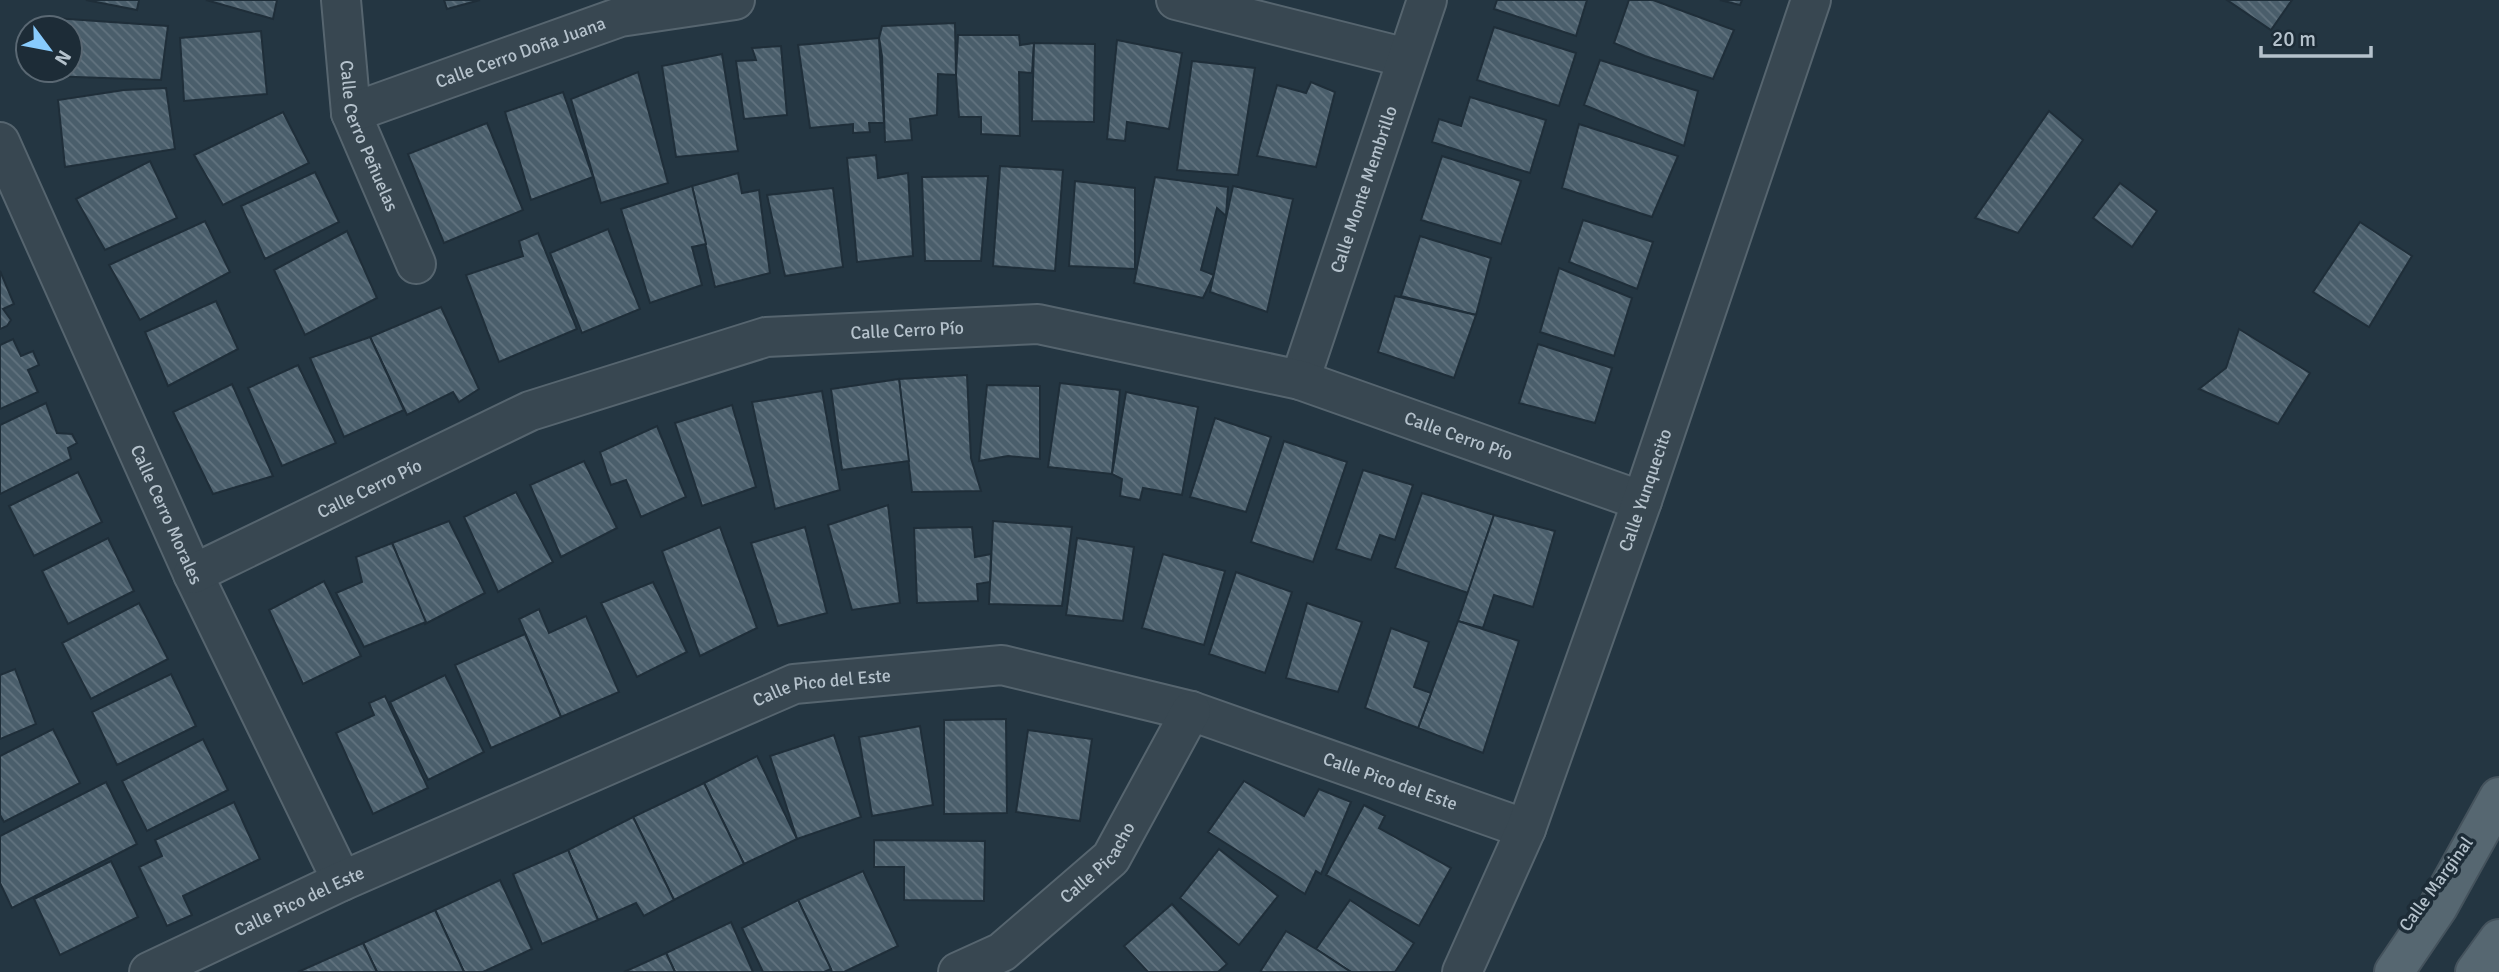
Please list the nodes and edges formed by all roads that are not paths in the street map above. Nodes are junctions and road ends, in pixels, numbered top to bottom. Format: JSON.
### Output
{"nodes":[{"id":1,"x":341,"y":0,"type":"edge"},
{"id":2,"x":735,"y":0,"type":"edge"},
{"id":3,"x":1176,"y":0,"type":"edge"},
{"id":4,"x":1427,"y":0,"type":"edge"},
{"id":5,"x":1811,"y":0,"type":"edge"},
{"id":6,"x":1407,"y":58,"type":"junction"},
{"id":7,"x":351,"y":113,"type":"junction"},
{"id":8,"x":0,"y":145,"type":"edge"},
{"id":9,"x":416,"y":264,"type":"dead end"},
{"id":10,"x":1300,"y":380,"type":"junction"},
{"id":11,"x":1642,"y":501,"type":"junction"},
{"id":12,"x":193,"y":574,"type":"junction"},
{"id":13,"x":1191,"y":711,"type":"junction"},
{"id":14,"x":2499,"y":797,"type":"edge"},
{"id":15,"x":1526,"y":829,"type":"junction"},
{"id":16,"x":342,"y":881,"type":"junction"},
{"id":17,"x":2499,"y":939,"type":"edge"},
{"id":18,"x":149,"y":972,"type":"edge"},
{"id":19,"x":958,"y":972,"type":"edge"},
{"id":20,"x":1462,"y":972,"type":"edge"},
{"id":21,"x":2373,"y":972,"type":"edge"},
{"id":22,"x":2393,"y":972,"type":"edge"},
{"id":23,"x":2475,"y":972,"type":"edge"}],
"edges":[{"from":1,"to":7,"type":"street","name":"Calle Cerro Peñuelas"},
{"from":2,"to":7,"type":"street","name":"Calle Cerro Doña Juana"},
{"from":3,"to":6,"type":"street"},
{"from":4,"to":6,"type":"street","name":"Calle Monte Membrillo"},
{"from":5,"to":11,"type":"street","name":"Calle Yunquecito"},
{"from":6,"to":10,"type":"street","name":"Calle Monte Membrillo"},
{"from":7,"to":9,"type":"street","name":"Calle Cerro Peñuelas"},
{"from":8,"to":12,"type":"street","name":"Calle Cerro Morales"},
{"from":10,"to":11,"type":"street","name":"Calle Cerro Pío"},
{"from":10,"to":12,"type":"street","name":"Calle Cerro Pío"},
{"from":11,"to":15,"type":"street","name":"Calle Yunquecito"},
{"from":12,"to":16,"type":"street","name":"Calle Cerro Morales"},
{"from":13,"to":15,"type":"street","name":"Calle Pico del Este"},
{"from":13,"to":16,"type":"street","name":"Calle Pico del Este"},
{"from":13,"to":19,"type":"street","name":"Calle Picacho"},
{"from":14,"to":21,"type":"street","name":"Calle Marginal"},
{"from":14,"to":22,"type":"main road"},
{"from":15,"to":20,"type":"street","name":"Calle Yunquecito"},
{"from":16,"to":18,"type":"street","name":"Calle Pico del Este"},
{"from":17,"to":23,"type":"main road"}]}
